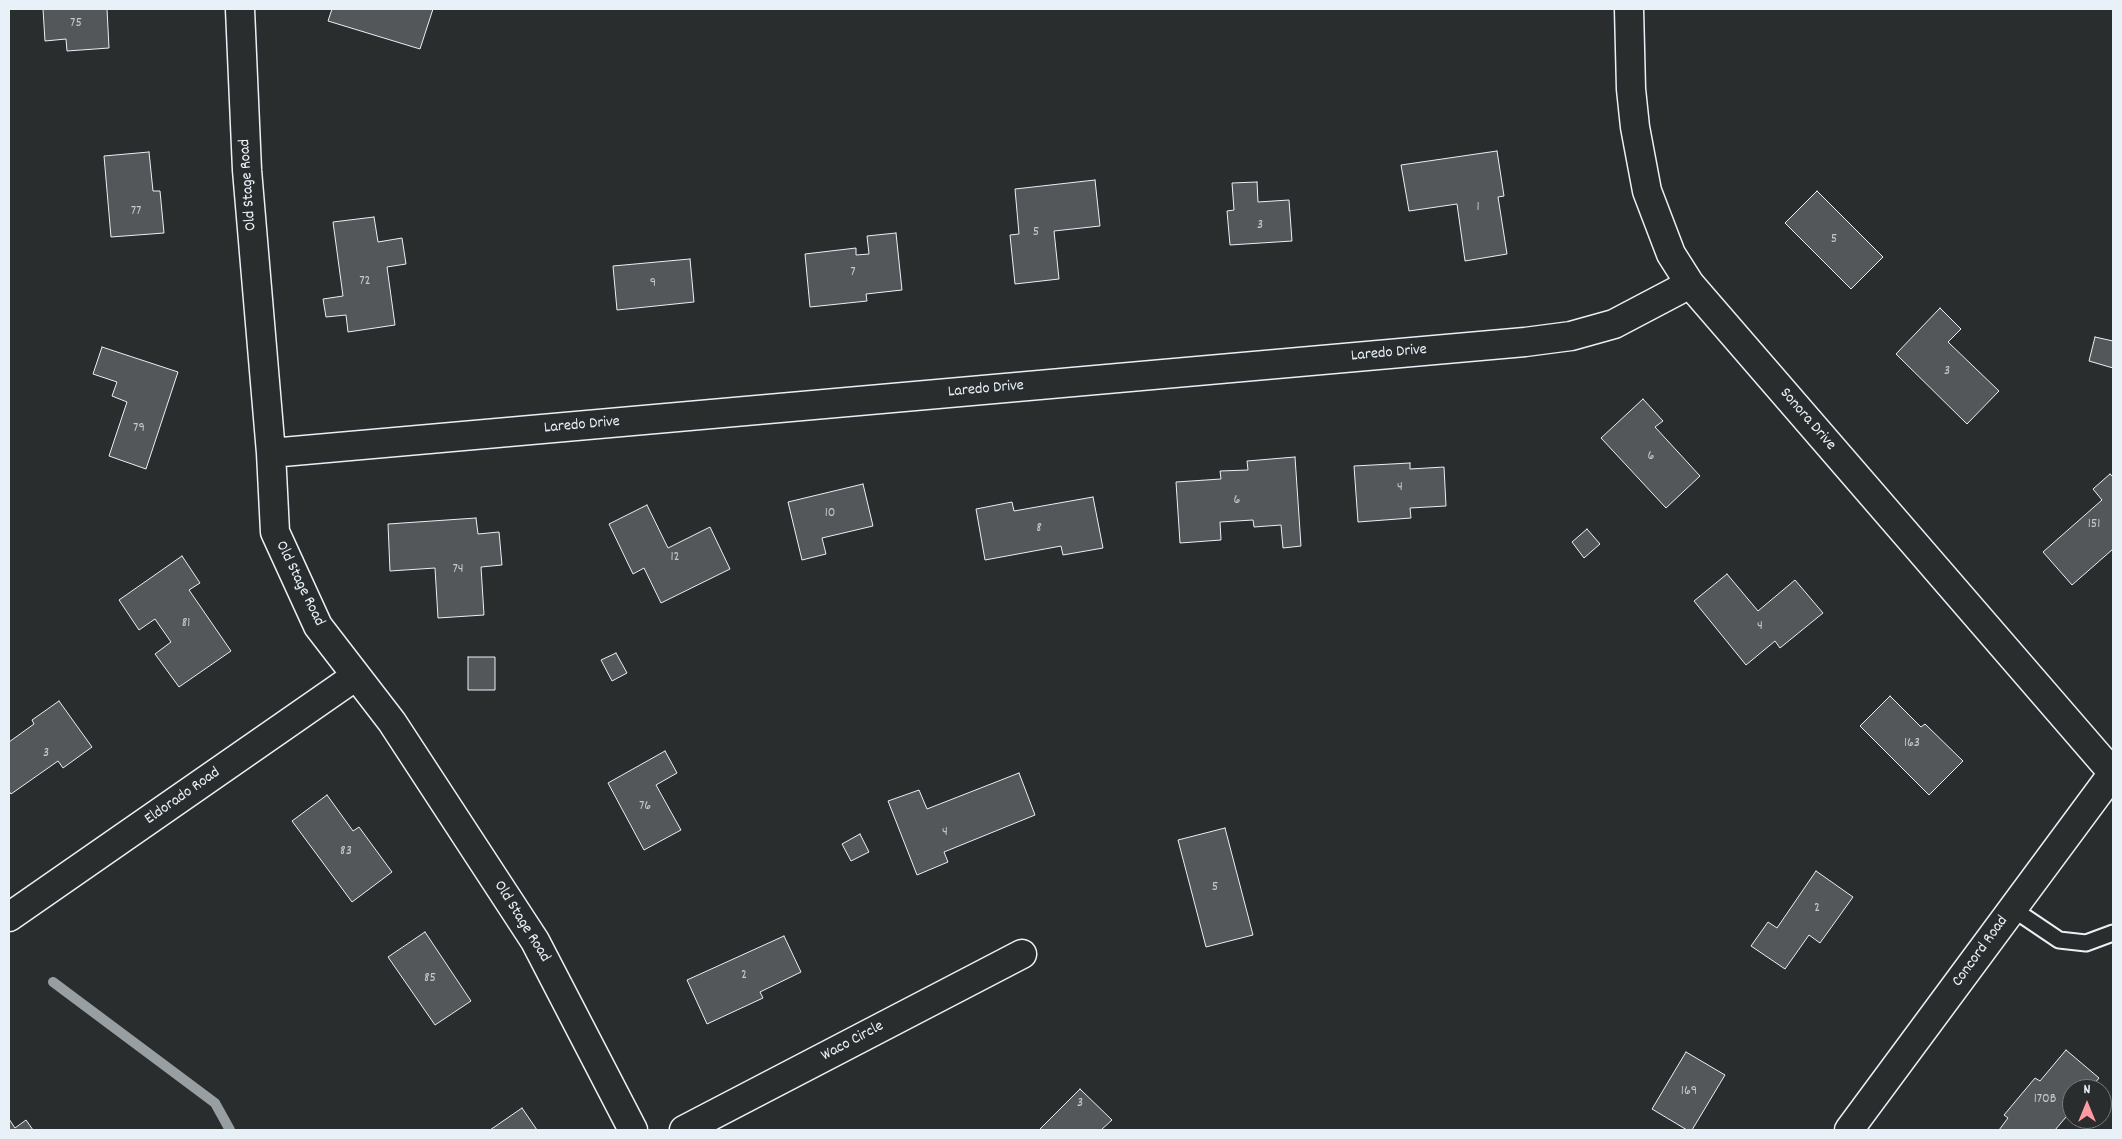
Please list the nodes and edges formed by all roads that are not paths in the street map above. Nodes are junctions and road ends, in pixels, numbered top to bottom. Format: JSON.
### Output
{"nodes":[{"id":1,"x":240,"y":9,"type":"edge"},
{"id":2,"x":1629,"y":9,"type":"edge"},
{"id":3,"x":1690,"y":284,"type":"junction"},
{"id":4,"x":271,"y":453,"type":"junction"},
{"id":5,"x":356,"y":676,"type":"junction"},
{"id":6,"x":2113,"y":773,"type":"edge"},
{"id":7,"x":2013,"y":909,"type":"junction"},
{"id":8,"x":9,"y":917,"type":"edge"},
{"id":9,"x":2113,"y":933,"type":"edge"},
{"id":10,"x":1022,"y":954,"type":"dead end"},
{"id":11,"x":633,"y":1130,"type":"edge"},
{"id":12,"x":684,"y":1130,"type":"edge"},
{"id":13,"x":1849,"y":1130,"type":"edge"}],
"edges":[{"from":1,"to":4,"type":"street","name":"Old Stage Road"},
{"from":2,"to":3,"type":"street","name":"Sonora Drive"},
{"from":3,"to":4,"type":"street","name":"Laredo Drive"},
{"from":3,"to":6,"type":"street","name":"Sonora Drive"},
{"from":4,"to":5,"type":"street","name":"Old Stage Road"},
{"from":5,"to":8,"type":"street","name":"Eldorado Road"},
{"from":5,"to":11,"type":"street","name":"Old Stage Road"},
{"from":6,"to":7,"type":"street","name":"Concord Road"},
{"from":7,"to":9,"type":"lane"},
{"from":7,"to":13,"type":"street","name":"Concord Road"},
{"from":10,"to":12,"type":"street","name":"Waco Circle"}]}
